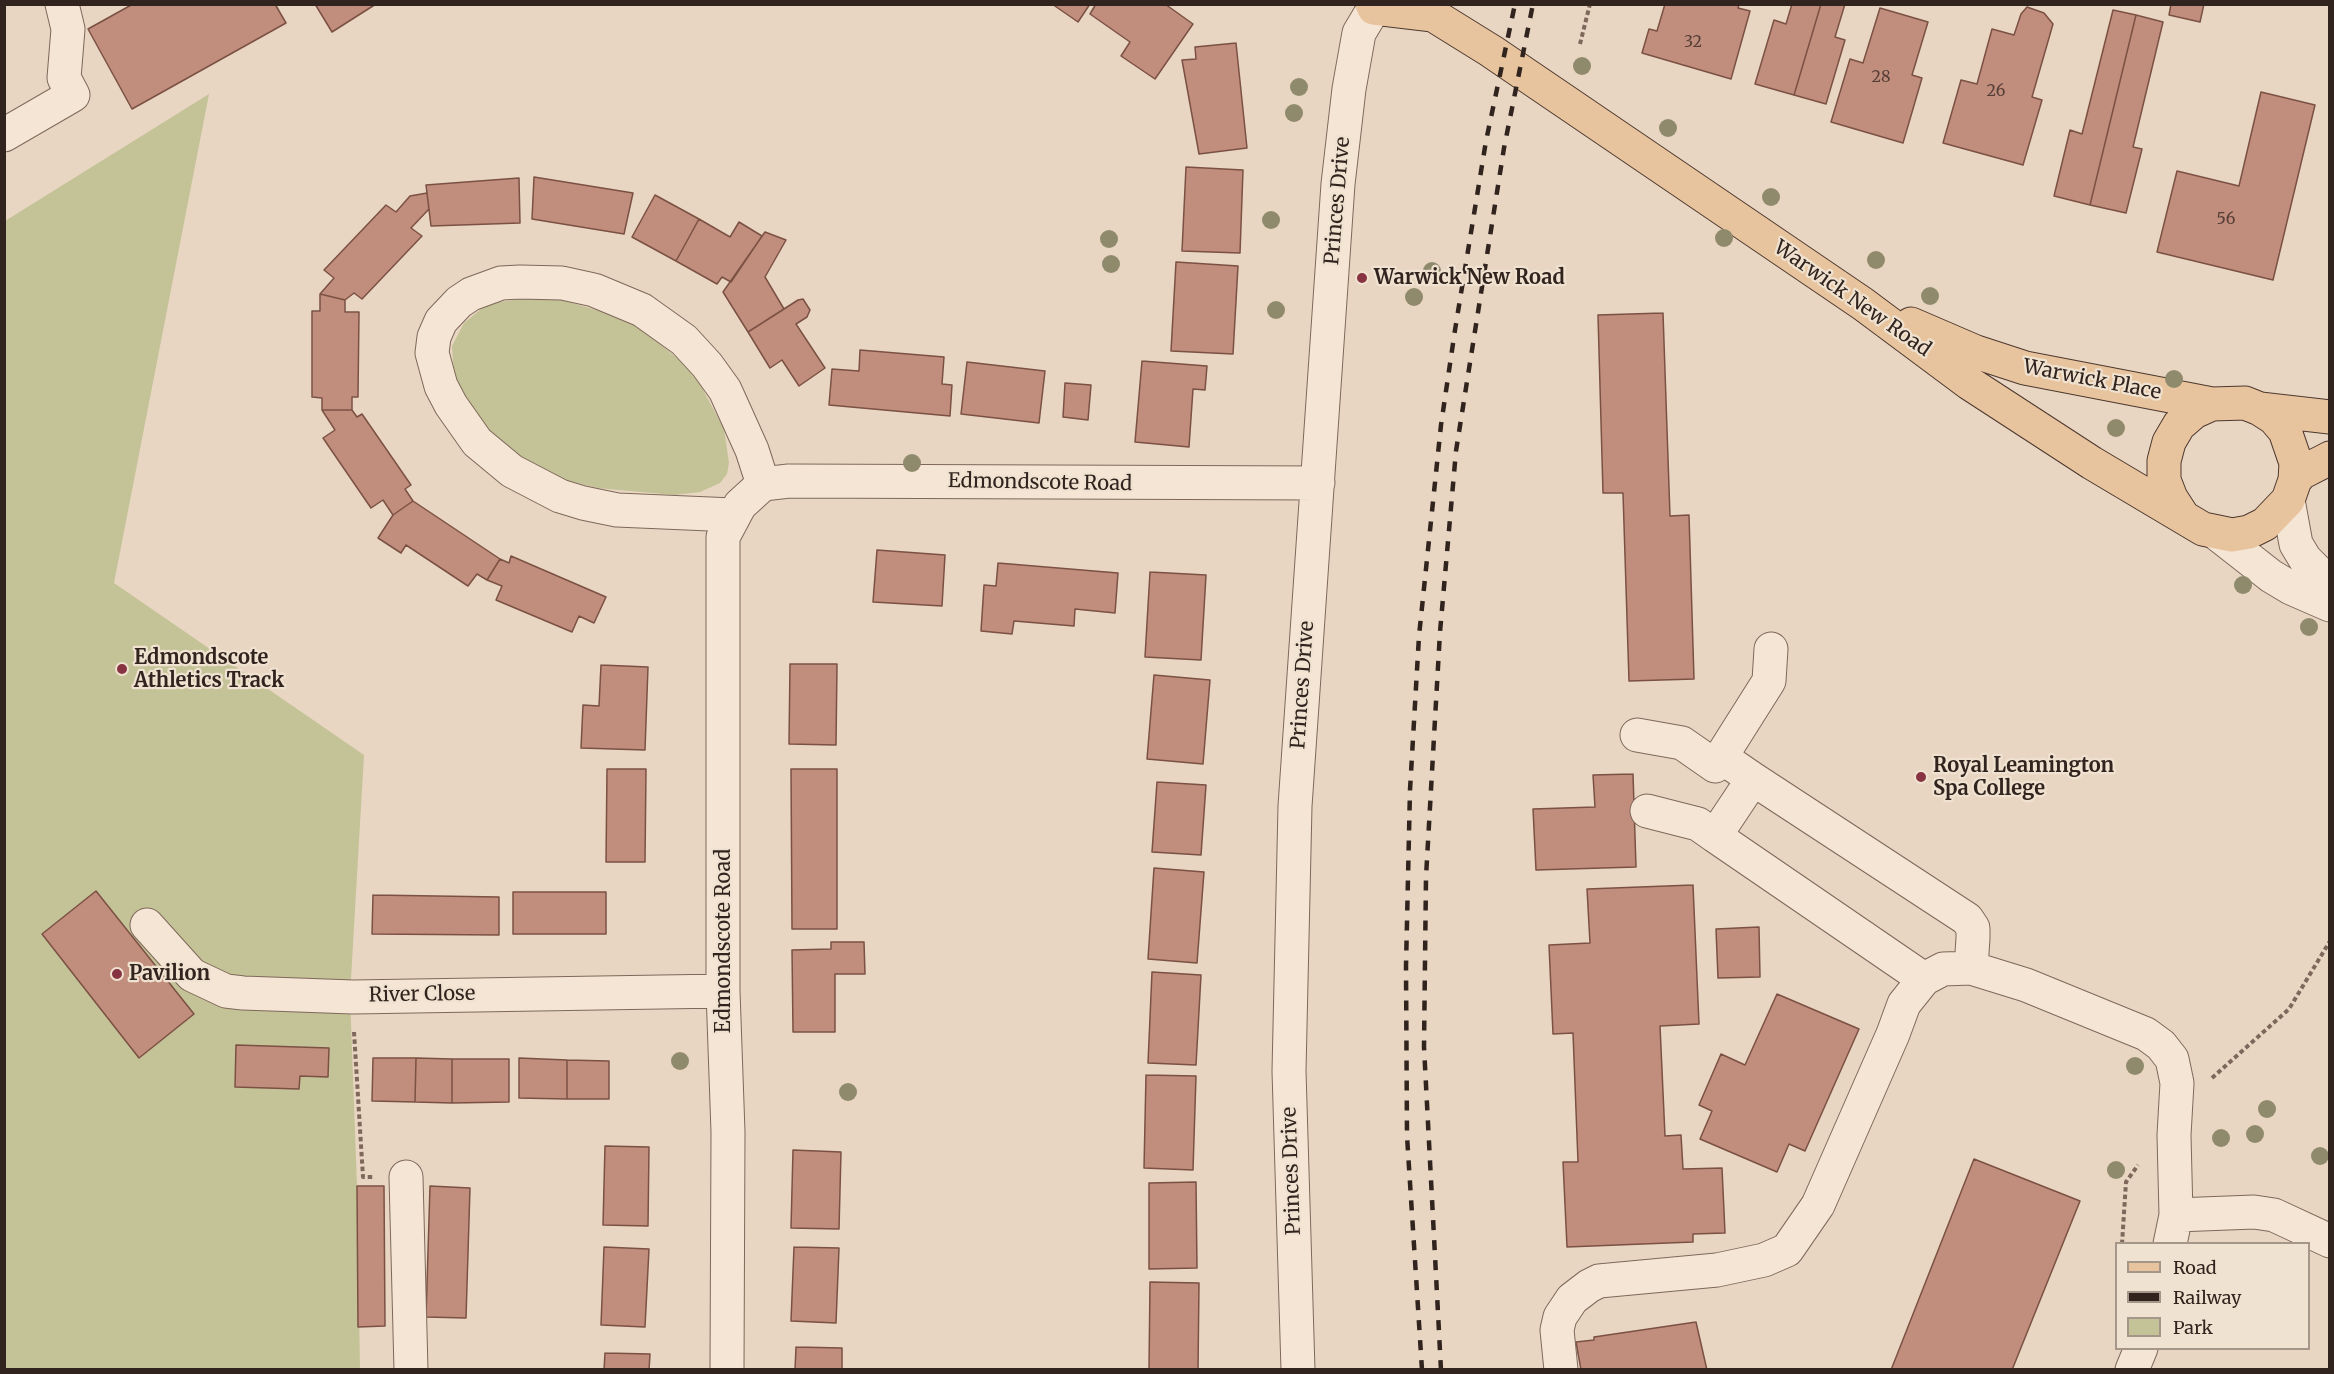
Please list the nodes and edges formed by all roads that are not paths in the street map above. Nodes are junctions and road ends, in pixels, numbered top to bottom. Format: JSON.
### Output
{"nodes":[{"id":1,"x":62,"y":4,"type":"edge"},
{"id":2,"x":1373,"y":6,"type":"edge"},
{"id":3,"x":4,"y":135,"type":"edge"},
{"id":4,"x":1863,"y":304,"type":"junction"},
{"id":5,"x":2212,"y":404,"type":"junction"},
{"id":6,"x":2260,"y":409,"type":"junction"},
{"id":7,"x":2330,"y":417,"type":"edge"},
{"id":8,"x":2330,"y":458,"type":"edge"},
{"id":9,"x":1318,"y":483,"type":"junction"},
{"id":10,"x":764,"y":484,"type":"junction"},
{"id":11,"x":2292,"y":490,"type":"junction"},
{"id":12,"x":733,"y":515,"type":"junction"},
{"id":13,"x":2182,"y":515,"type":"junction"},
{"id":14,"x":2216,"y":533,"type":"junction"},
{"id":15,"x":2330,"y":584,"type":"edge"},
{"id":16,"x":2330,"y":605,"type":"edge"},
{"id":17,"x":1771,"y":649,"type":"dead end"},
{"id":18,"x":1637,"y":735,"type":"dead end"},
{"id":19,"x":1720,"y":757,"type":"junction"},
{"id":20,"x":1753,"y":779,"type":"junction"},
{"id":21,"x":1647,"y":811,"type":"dead end"},
{"id":22,"x":1715,"y":836,"type":"junction"},
{"id":23,"x":147,"y":925,"type":"dead end"},
{"id":24,"x":1971,"y":968,"type":"junction"},
{"id":25,"x":1924,"y":979,"type":"junction"},
{"id":26,"x":723,"y":991,"type":"junction"},
{"id":27,"x":394,"y":1177,"type":"road end"},
{"id":28,"x":2173,"y":1229,"type":"edge"},
{"id":29,"x":2330,"y":1241,"type":"edge"},
{"id":30,"x":2140,"y":1350,"type":"edge"},
{"id":31,"x":411,"y":1370,"type":"edge"},
{"id":32,"x":727,"y":1370,"type":"edge"},
{"id":33,"x":1298,"y":1370,"type":"edge"},
{"id":34,"x":1561,"y":1370,"type":"edge"},
{"id":35,"x":2132,"y":1370,"type":"edge"}],
"edges":[{"from":1,"to":3,"type":"street"},
{"from":2,"to":4,"type":"main road","name":"Warwick New Road"},
{"from":2,"to":9,"type":"street","name":"Princes Drive"},
{"from":4,"to":5,"type":"main road","name":"Warwick Place"},
{"from":4,"to":13,"type":"main road","name":"Warwick New Road"},
{"from":5,"to":6,"type":"main road","name":"Warwick Place"},
{"from":5,"to":13,"type":"main road"},
{"from":6,"to":7,"type":"main road","name":"Warwick Place"},
{"from":6,"to":11,"type":"main road"},
{"from":8,"to":11,"type":"main road"},
{"from":9,"to":10,"type":"street","name":"Edmondscote Road"},
{"from":9,"to":33,"type":"street","name":"Princes Drive"},
{"from":10,"to":12,"type":"street","name":"Edmondscote Road"},
{"from":10,"to":12,"type":"street"},
{"from":11,"to":14,"type":"main road"},
{"from":11,"to":15,"type":"street"},
{"from":12,"to":26,"type":"street","name":"Edmondscote Road"},
{"from":13,"to":14,"type":"main road","name":"Warwick New Road"},
{"from":14,"to":16,"type":"street","name":"Warwick New Road"},
{"from":17,"to":19,"type":"street"},
{"from":18,"to":19,"type":"street"},
{"from":19,"to":20,"type":"street"},
{"from":20,"to":22,"type":"street"},
{"from":20,"to":24,"type":"street"},
{"from":21,"to":22,"type":"street"},
{"from":22,"to":25,"type":"street"},
{"from":23,"to":26,"type":"street","name":"River Close"},
{"from":24,"to":25,"type":"street"},
{"from":24,"to":28,"type":"street"},
{"from":25,"to":34,"type":"street"},
{"from":26,"to":32,"type":"street","name":"Edmondscote Road"},
{"from":27,"to":31,"type":"street"},
{"from":28,"to":29,"type":"street"},
{"from":30,"to":35,"type":"street"}]}
